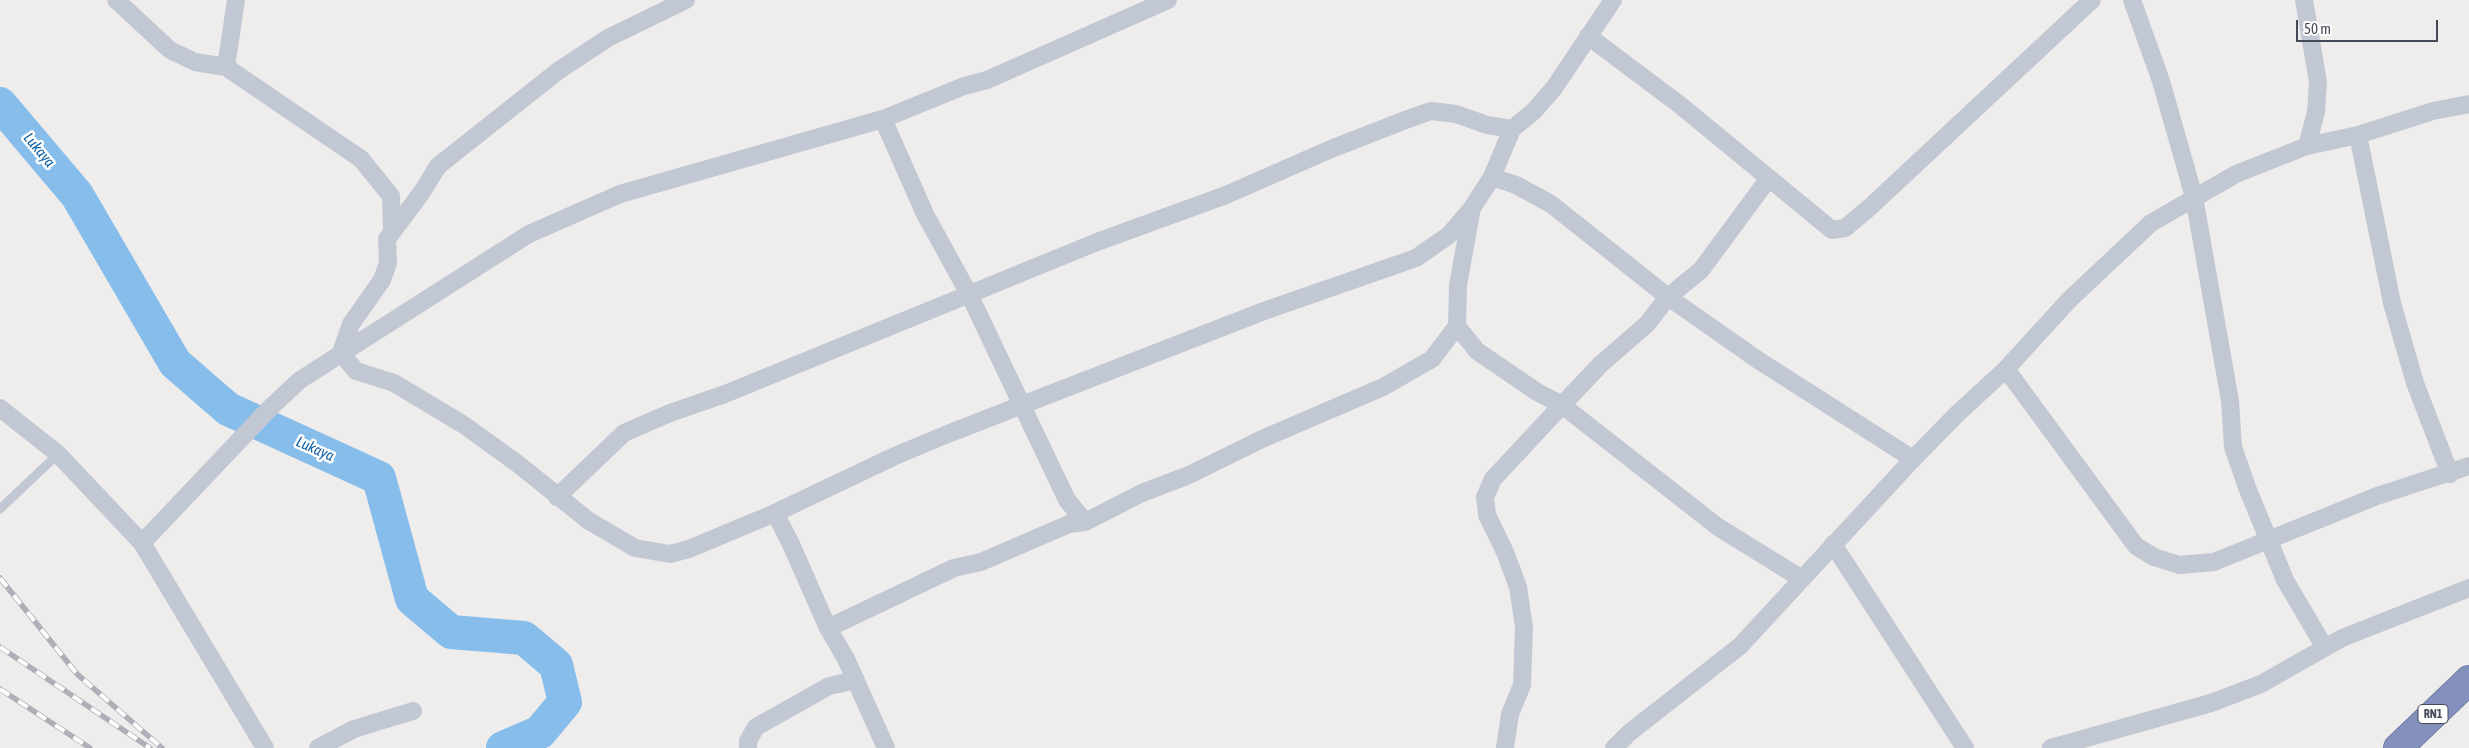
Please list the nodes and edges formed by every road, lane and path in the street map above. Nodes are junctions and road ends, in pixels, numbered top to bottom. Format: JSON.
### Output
{"nodes":[{"id":1,"x":116,"y":0,"type":"edge"},
{"id":2,"x":236,"y":0,"type":"edge"},
{"id":3,"x":686,"y":0,"type":"edge"},
{"id":4,"x":1168,"y":0,"type":"edge"},
{"id":5,"x":1613,"y":0,"type":"edge"},
{"id":6,"x":2092,"y":0,"type":"edge"},
{"id":7,"x":2132,"y":0,"type":"edge"},
{"id":8,"x":2304,"y":0,"type":"edge"},
{"id":9,"x":1588,"y":36,"type":"junction"},
{"id":10,"x":226,"y":66,"type":"junction"},
{"id":11,"x":2469,"y":104,"type":"edge"},
{"id":12,"x":883,"y":118,"type":"junction"},
{"id":13,"x":1512,"y":130,"type":"junction"},
{"id":14,"x":2358,"y":135,"type":"junction"},
{"id":15,"x":2307,"y":146,"type":"junction"},
{"id":16,"x":1492,"y":177,"type":"junction"},
{"id":17,"x":1769,"y":178,"type":"junction"},
{"id":18,"x":2194,"y":197,"type":"junction"},
{"id":19,"x":1472,"y":208,"type":"junction"},
{"id":20,"x":392,"y":230,"type":"junction"},
{"id":21,"x":970,"y":296,"type":"junction"},
{"id":22,"x":1668,"y":297,"type":"junction"},
{"id":23,"x":1457,"y":326,"type":"junction"},
{"id":24,"x":341,"y":353,"type":"junction"},
{"id":25,"x":2006,"y":370,"type":"junction"},
{"id":26,"x":1562,"y":405,"type":"junction"},
{"id":27,"x":1023,"y":406,"type":"junction"},
{"id":28,"x":0,"y":408,"type":"edge"},
{"id":29,"x":58,"y":454,"type":"junction"},
{"id":30,"x":1913,"y":459,"type":"junction"},
{"id":31,"x":2469,"y":466,"type":"edge"},
{"id":32,"x":2450,"y":474,"type":"junction"},
{"id":33,"x":557,"y":497,"type":"junction"},
{"id":34,"x":0,"y":509,"type":"edge"},
{"id":35,"x":775,"y":513,"type":"junction"},
{"id":36,"x":1085,"y":522,"type":"junction"},
{"id":37,"x":2270,"y":540,"type":"junction"},
{"id":38,"x":142,"y":543,"type":"junction"},
{"id":39,"x":1833,"y":544,"type":"junction"},
{"id":40,"x":1802,"y":579,"type":"junction"},
{"id":41,"x":2469,"y":588,"type":"edge"},
{"id":42,"x":828,"y":628,"type":"junction"},
{"id":43,"x":2325,"y":648,"type":"junction"},
{"id":44,"x":856,"y":680,"type":"junction"},
{"id":45,"x":2469,"y":680,"type":"edge"},
{"id":46,"x":413,"y":711,"type":"dead end"},
{"id":47,"x":265,"y":748,"type":"edge"},
{"id":48,"x":318,"y":748,"type":"edge"},
{"id":49,"x":748,"y":748,"type":"edge"},
{"id":50,"x":886,"y":748,"type":"edge"},
{"id":51,"x":1506,"y":748,"type":"edge"},
{"id":52,"x":1614,"y":748,"type":"edge"},
{"id":53,"x":1965,"y":748,"type":"edge"},
{"id":54,"x":2051,"y":748,"type":"edge"},
{"id":55,"x":2398,"y":748,"type":"edge"}],
"edges":[{"from":1,"to":10,"type":"street"},
{"from":2,"to":10,"type":"street"},
{"from":3,"to":20,"type":"street"},
{"from":4,"to":12,"type":"street"},
{"from":5,"to":9,"type":"street"},
{"from":6,"to":17,"type":"street"},
{"from":7,"to":18,"type":"street"},
{"from":8,"to":15,"type":"street"},
{"from":9,"to":13,"type":"street"},
{"from":9,"to":17,"type":"street"},
{"from":10,"to":20,"type":"street"},
{"from":11,"to":14,"type":"street"},
{"from":12,"to":21,"type":"street"},
{"from":12,"to":24,"type":"street"},
{"from":13,"to":16,"type":"street"},
{"from":13,"to":21,"type":"street"},
{"from":14,"to":15,"type":"street"},
{"from":14,"to":32,"type":"street"},
{"from":15,"to":18,"type":"street"},
{"from":16,"to":19,"type":"street"},
{"from":16,"to":22,"type":"street"},
{"from":17,"to":22,"type":"street"},
{"from":18,"to":25,"type":"street"},
{"from":18,"to":37,"type":"street"},
{"from":19,"to":23,"type":"street"},
{"from":19,"to":27,"type":"street"},
{"from":20,"to":24,"type":"street"},
{"from":21,"to":27,"type":"street"},
{"from":21,"to":33,"type":"street"},
{"from":22,"to":26,"type":"street"},
{"from":22,"to":30,"type":"street"},
{"from":23,"to":26,"type":"street"},
{"from":23,"to":36,"type":"street"},
{"from":24,"to":33,"type":"street"},
{"from":24,"to":38,"type":"street"},
{"from":25,"to":30,"type":"street"},
{"from":25,"to":37,"type":"street"},
{"from":26,"to":40,"type":"street"},
{"from":26,"to":51,"type":"street"},
{"from":27,"to":35,"type":"street"},
{"from":27,"to":36,"type":"street"},
{"from":28,"to":29,"type":"street"},
{"from":29,"to":34,"type":"lane"},
{"from":29,"to":38,"type":"street"},
{"from":30,"to":39,"type":"street"},
{"from":31,"to":32,"type":"street"},
{"from":32,"to":37,"type":"street"},
{"from":33,"to":35,"type":"street"},
{"from":35,"to":42,"type":"street"},
{"from":36,"to":42,"type":"street"},
{"from":37,"to":43,"type":"street"},
{"from":38,"to":47,"type":"street"},
{"from":39,"to":40,"type":"street"},
{"from":39,"to":53,"type":"street"},
{"from":40,"to":52,"type":"street"},
{"from":41,"to":43,"type":"street"},
{"from":42,"to":44,"type":"street"},
{"from":43,"to":54,"type":"street"},
{"from":44,"to":49,"type":"street"},
{"from":44,"to":50,"type":"street"},
{"from":45,"to":55,"type":"highway","number":"RN1"},
{"from":46,"to":48,"type":"street"}]}
